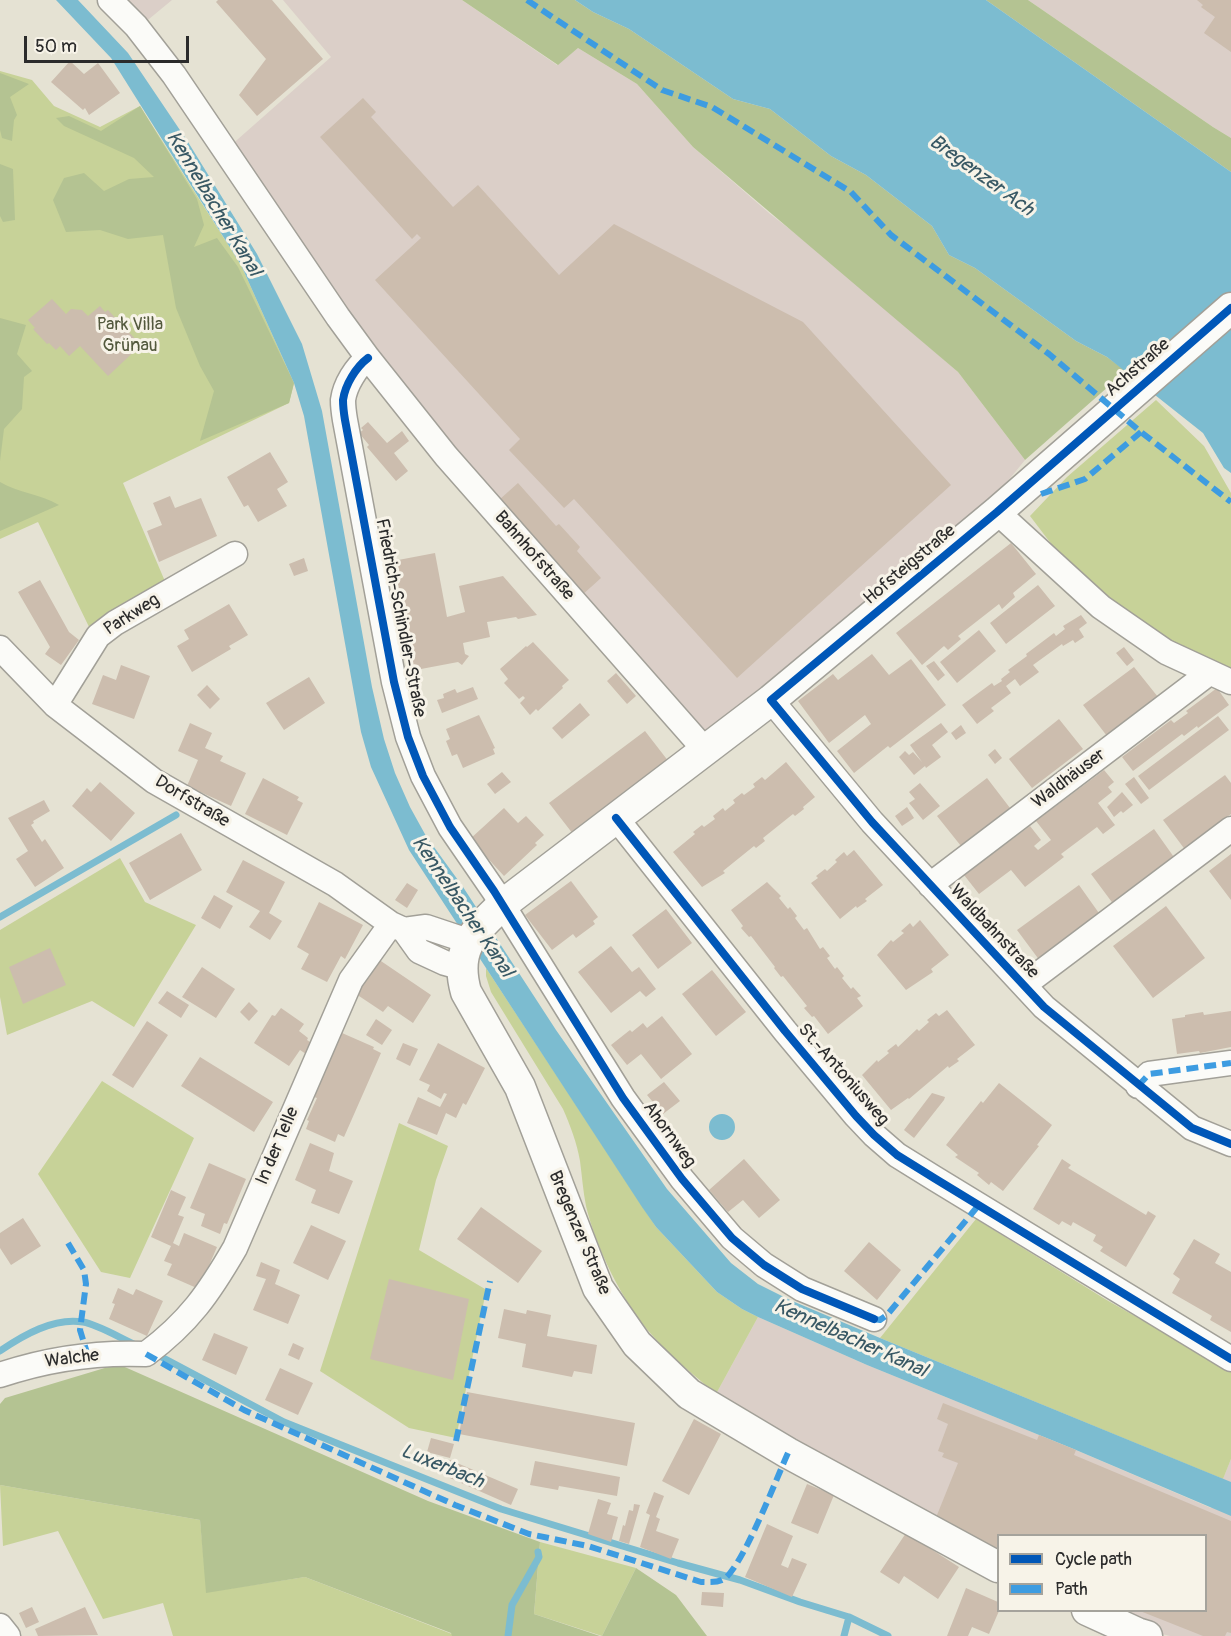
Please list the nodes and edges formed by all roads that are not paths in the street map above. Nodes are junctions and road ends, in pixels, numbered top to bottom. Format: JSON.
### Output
{"nodes":[{"id":1,"x":110,"y":0,"type":"edge"},
{"id":2,"x":1231,"y":308,"type":"edge"},
{"id":3,"x":368,"y":358,"type":"junction"},
{"id":4,"x":1066,"y":452,"type":"joint"},
{"id":5,"x":998,"y":512,"type":"junction"},
{"id":6,"x":235,"y":554,"type":"dead end"},
{"id":7,"x":0,"y":648,"type":"edge"},
{"id":8,"x":1220,"y":677,"type":"edge"},
{"id":9,"x":771,"y":700,"type":"junction"},
{"id":10,"x":55,"y":705,"type":"junction"},
{"id":11,"x":705,"y":750,"type":"junction"},
{"id":12,"x":616,"y":818,"type":"junction"},
{"id":13,"x":1231,"y":829,"type":"edge"},
{"id":14,"x":930,"y":885,"type":"junction"},
{"id":15,"x":502,"y":905,"type":"junction"},
{"id":16,"x":398,"y":927,"type":"junction"},
{"id":17,"x":465,"y":956,"type":"junction"},
{"id":18,"x":1024,"y":985,"type":"junction"},
{"id":19,"x":1231,"y":1063,"type":"edge"},
{"id":20,"x":1138,"y":1086,"type":"junction"},
{"id":21,"x":1231,"y":1144,"type":"edge"},
{"id":22,"x":874,"y":1319,"type":"dead end"},
{"id":23,"x":155,"y":1348,"type":"joint"},
{"id":24,"x":1231,"y":1359,"type":"edge"},
{"id":25,"x":0,"y":1375,"type":"edge"},
{"id":26,"x":997,"y":1566,"type":"edge"},
{"id":27,"x":1089,"y":1612,"type":"edge"},
{"id":28,"x":0,"y":1626,"type":"edge"},
{"id":29,"x":8,"y":1636,"type":"edge"},
{"id":30,"x":1148,"y":1636,"type":"edge"}],
"edges":[{"from":1,"to":3,"type":"street"},
{"from":2,"to":4,"type":"main road","name":"Achstraße"},
{"from":3,"to":11,"type":"street","name":"Bahnhofstraße"},
{"from":3,"to":15,"type":"street","name":"Friedrich-Schindler-Straße"},
{"from":4,"to":5,"type":"main road","name":"Hofsteigstraße"},
{"from":5,"to":8,"type":"street"},
{"from":5,"to":9,"type":"main road","name":"Hofsteigstraße"},
{"from":6,"to":10,"type":"street","name":"Parkweg"},
{"from":7,"to":10,"type":"street","name":"Dorfstraße"},
{"from":8,"to":14,"type":"street","name":"Waldhäuser"},
{"from":9,"to":11,"type":"main road","name":"Hofsteigstraße"},
{"from":9,"to":14,"type":"street","name":"Waldbahnstraße"},
{"from":10,"to":16,"type":"street","name":"Dorfstraße"},
{"from":11,"to":12,"type":"main road","name":"Hofsteigstraße"},
{"from":12,"to":15,"type":"main road","name":"Hofsteigstraße"},
{"from":12,"to":24,"type":"street","name":"St.-Antoniusweg"},
{"from":13,"to":18,"type":"street"},
{"from":14,"to":18,"type":"street","name":"Waldbahnstraße"},
{"from":15,"to":17,"type":"main road","name":"Hofsteigstraße"},
{"from":15,"to":22,"type":"street","name":"Ahornweg"},
{"from":16,"to":17,"type":"street"},
{"from":16,"to":23,"type":"street","name":"In der Telle"},
{"from":17,"to":26,"type":"main road","name":"Bregenzer Straße"},
{"from":18,"to":20,"type":"street","name":"Waldbahnstraße"},
{"from":19,"to":20,"type":"street"},
{"from":20,"to":21,"type":"street","name":"Waldbahnstraße"},
{"from":23,"to":25,"type":"street","name":"Walche"},
{"from":27,"to":30,"type":"main road"},
{"from":28,"to":29,"type":"street"}]}
